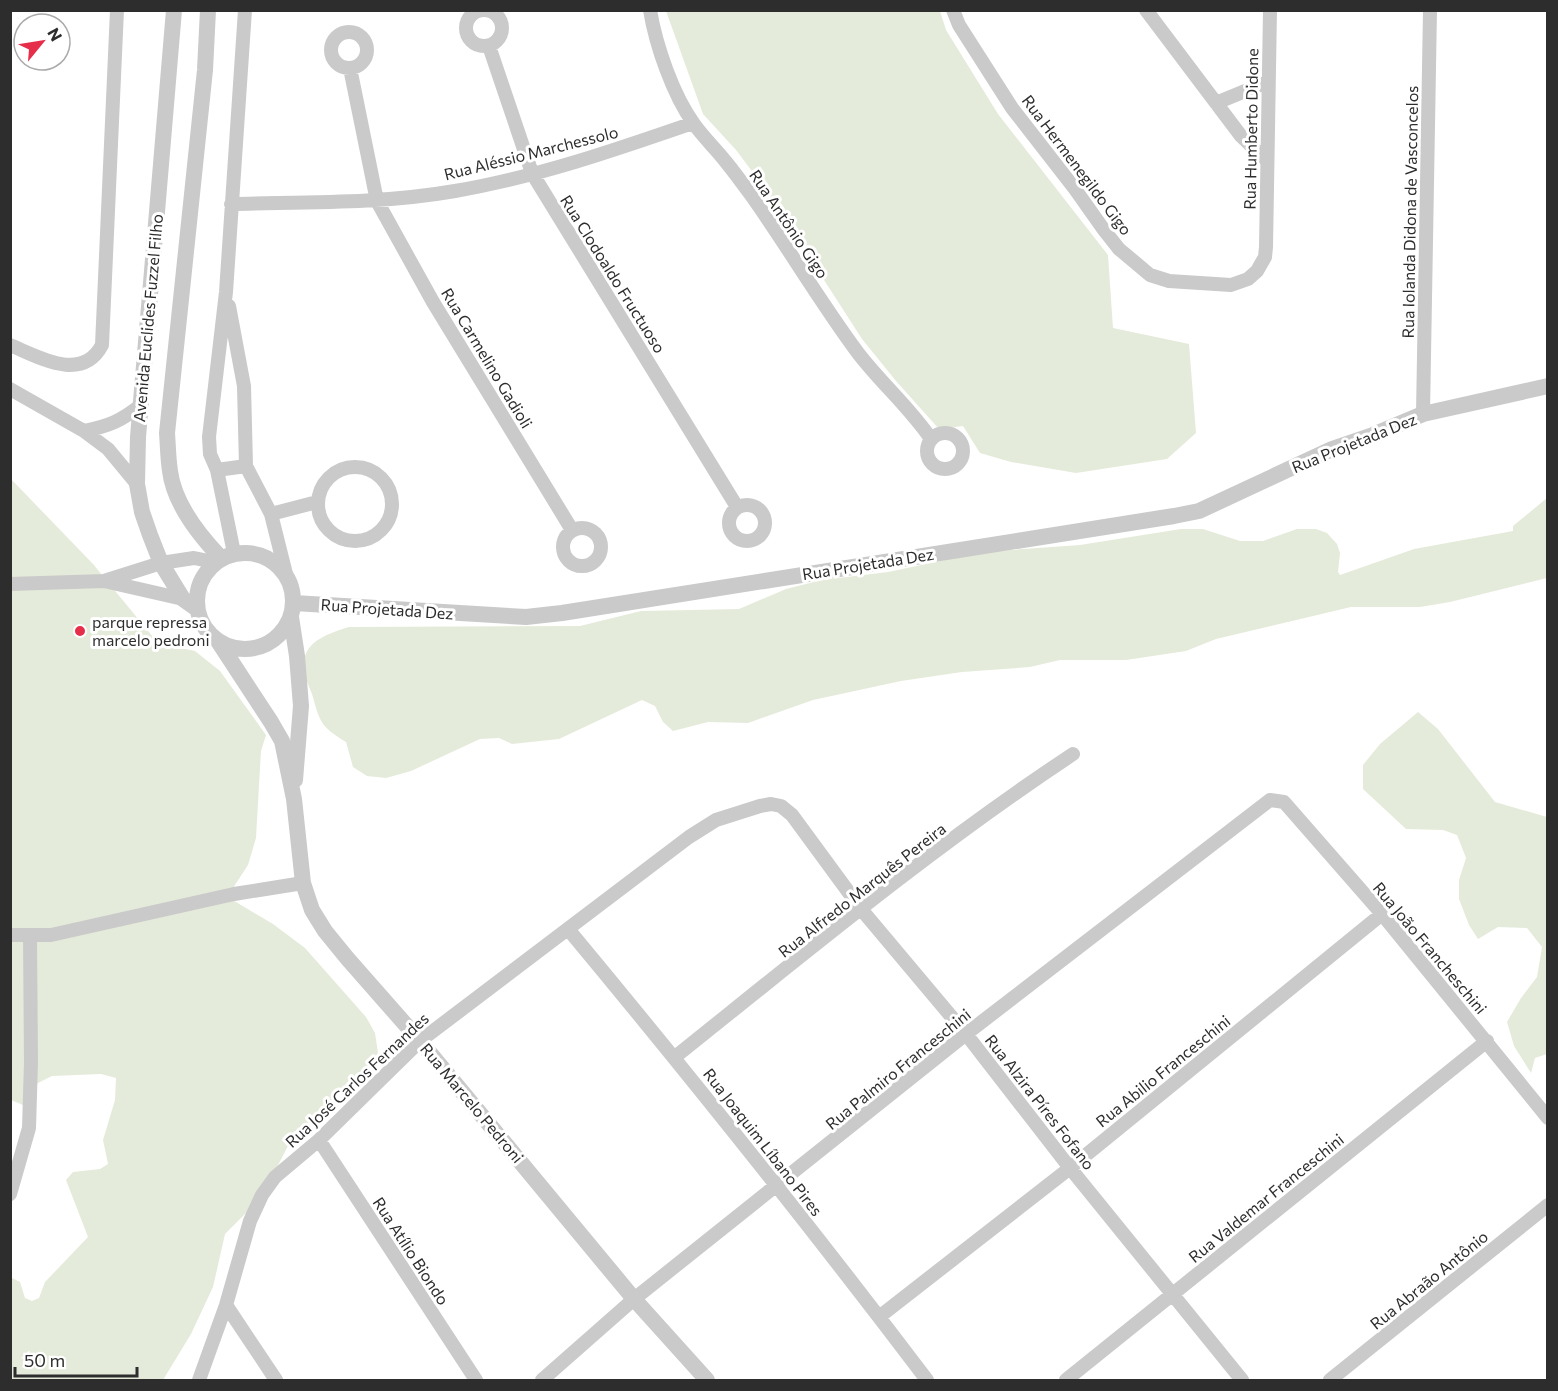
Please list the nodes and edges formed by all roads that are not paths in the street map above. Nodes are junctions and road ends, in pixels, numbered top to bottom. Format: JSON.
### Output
{"nodes":[{"id":1,"x":117,"y":10,"type":"edge"},
{"id":2,"x":174,"y":10,"type":"edge"},
{"id":3,"x":208,"y":10,"type":"edge"},
{"id":4,"x":245,"y":10,"type":"edge"},
{"id":5,"x":650,"y":10,"type":"edge"},
{"id":6,"x":953,"y":10,"type":"edge"},
{"id":7,"x":1146,"y":10,"type":"edge"},
{"id":8,"x":1270,"y":10,"type":"edge"},
{"id":9,"x":1430,"y":10,"type":"edge"},
{"id":10,"x":489,"y":46,"type":"dead end"},
{"id":11,"x":350,"y":68,"type":"dead end"},
{"id":12,"x":1267,"y":82,"type":"junction"},
{"id":13,"x":1216,"y":103,"type":"junction"},
{"id":14,"x":693,"y":123,"type":"junction"},
{"id":15,"x":1266,"y":160,"type":"junction"},
{"id":16,"x":532,"y":173,"type":"junction"},
{"id":17,"x":377,"y":201,"type":"junction"},
{"id":18,"x":231,"y":204,"type":"junction"},
{"id":19,"x":1266,"y":247,"type":"joint"},
{"id":20,"x":226,"y":292,"type":"junction"},
{"id":21,"x":10,"y":345,"type":"edge"},
{"id":22,"x":1548,"y":386,"type":"edge"},
{"id":23,"x":10,"y":389,"type":"edge"},
{"id":24,"x":141,"y":405,"type":"junction"},
{"id":25,"x":1423,"y":414,"type":"junction"},
{"id":26,"x":84,"y":431,"type":"junction"},
{"id":27,"x":931,"y":440,"type":"dead end"},
{"id":28,"x":246,"y":466,"type":"junction"},
{"id":29,"x":217,"y":470,"type":"junction"},
{"id":30,"x":137,"y":484,"type":"junction"},
{"id":31,"x":317,"y":502,"type":"junction"},
{"id":32,"x":737,"y":507,"type":"dead end"},
{"id":33,"x":271,"y":514,"type":"junction"},
{"id":34,"x":572,"y":530,"type":"dead end"},
{"id":35,"x":222,"y":559,"type":"junction"},
{"id":36,"x":161,"y":563,"type":"junction"},
{"id":37,"x":286,"y":574,"type":"junction"},
{"id":38,"x":104,"y":581,"type":"junction"},
{"id":39,"x":10,"y":584,"type":"edge"},
{"id":40,"x":183,"y":598,"type":"junction"},
{"id":41,"x":197,"y":609,"type":"junction"},
{"id":42,"x":292,"y":610,"type":"junction"},
{"id":43,"x":218,"y":641,"type":"junction"},
{"id":44,"x":1073,"y":754,"type":"dead end"},
{"id":45,"x":294,"y":799,"type":"junction"},
{"id":46,"x":1284,"y":802,"type":"joint"},
{"id":47,"x":760,"y":806,"type":"joint"},
{"id":48,"x":303,"y":883,"type":"junction"},
{"id":49,"x":861,"y":909,"type":"junction"},
{"id":50,"x":1382,"y":914,"type":"junction"},
{"id":51,"x":568,"y":929,"type":"junction"},
{"id":52,"x":10,"y":935,"type":"edge"},
{"id":53,"x":30,"y":935,"type":"junction"},
{"id":54,"x":966,"y":1034,"type":"junction"},
{"id":55,"x":420,"y":1041,"type":"junction"},
{"id":56,"x":1487,"y":1041,"type":"junction"},
{"id":57,"x":675,"y":1057,"type":"junction"},
{"id":58,"x":1548,"y":1118,"type":"edge"},
{"id":59,"x":319,"y":1140,"type":"junction"},
{"id":60,"x":1070,"y":1168,"type":"junction"},
{"id":61,"x":778,"y":1186,"type":"junction"},
{"id":62,"x":10,"y":1194,"type":"edge"},
{"id":63,"x":1548,"y":1205,"type":"edge"},
{"id":64,"x":1172,"y":1296,"type":"junction"},
{"id":65,"x":634,"y":1299,"type":"junction"},
{"id":66,"x":226,"y":1305,"type":"junction"},
{"id":67,"x":879,"y":1317,"type":"junction"},
{"id":68,"x":199,"y":1380,"type":"edge"},
{"id":69,"x":276,"y":1380,"type":"edge"},
{"id":70,"x":476,"y":1380,"type":"edge"},
{"id":71,"x":542,"y":1380,"type":"edge"},
{"id":72,"x":707,"y":1380,"type":"edge"},
{"id":73,"x":927,"y":1380,"type":"edge"},
{"id":74,"x":1066,"y":1380,"type":"edge"},
{"id":75,"x":1242,"y":1380,"type":"edge"},
{"id":76,"x":1330,"y":1380,"type":"edge"}],
"edges":[{"from":1,"to":21,"type":"street"},
{"from":2,"to":24,"type":"street","name":"Avenida Euclides Fuzzel Filho"},
{"from":3,"to":35,"type":"street","name":"Avenida Euclides Fuzzel Filho"},
{"from":4,"to":18,"type":"street"},
{"from":5,"to":14,"type":"street","name":"Rua Antônio Gigo"},
{"from":6,"to":19,"type":"street","name":"Rua Hermenegildo Gigo"},
{"from":7,"to":13,"type":"street"},
{"from":8,"to":12,"type":"street","name":"Rua Humberto Didone"},
{"from":9,"to":25,"type":"street","name":"Rua Iolanda Didona de Vasconcelos"},
{"from":10,"to":16,"type":"street","name":"Rua Clodoaldo Fructuoso"},
{"from":11,"to":17,"type":"street","name":"Rua Carmelino Gadioli"},
{"from":12,"to":13,"type":"street"},
{"from":12,"to":15,"type":"street","name":"Rua Humberto Didone"},
{"from":13,"to":15,"type":"street"},
{"from":14,"to":16,"type":"street","name":"Rua Aléssio Marchessolo"},
{"from":14,"to":27,"type":"street","name":"Rua Antônio Gigo"},
{"from":15,"to":19,"type":"street","name":"Rua Humberto Didone"},
{"from":16,"to":17,"type":"street","name":"Rua Aléssio Marchessolo"},
{"from":16,"to":32,"type":"street","name":"Rua Clodoaldo Fructuoso"},
{"from":17,"to":18,"type":"street","name":"Rua Aléssio Marchessolo"},
{"from":17,"to":34,"type":"street","name":"Rua Carmelino Gadioli"},
{"from":18,"to":20,"type":"street"},
{"from":20,"to":28,"type":"street"},
{"from":20,"to":29,"type":"street"},
{"from":22,"to":25,"type":"street","name":"Rua Projetada Dez"},
{"from":23,"to":26,"type":"street"},
{"from":24,"to":26,"type":"street"},
{"from":24,"to":30,"type":"street","name":"Avenida Euclides Fuzzel Filho"},
{"from":25,"to":42,"type":"street","name":"Rua Projetada Dez"},
{"from":26,"to":30,"type":"street"},
{"from":28,"to":29,"type":"street"},
{"from":28,"to":33,"type":"street"},
{"from":29,"to":35,"type":"street"},
{"from":30,"to":36,"type":"street","name":"Avenida Euclides Fuzzel Filho"},
{"from":31,"to":31,"type":"street"},
{"from":31,"to":33,"type":"street"},
{"from":33,"to":37,"type":"street"},
{"from":35,"to":36,"type":"street"},
{"from":35,"to":37,"type":"street"},
{"from":35,"to":41,"type":"street"},
{"from":36,"to":38,"type":"street"},
{"from":36,"to":40,"type":"street","name":"Avenida Euclides Fuzzel Filho"},
{"from":37,"to":42,"type":"street"},
{"from":38,"to":39,"type":"street"},
{"from":38,"to":40,"type":"street"},
{"from":40,"to":41,"type":"street","name":"Avenida Euclides Fuzzel Filho"},
{"from":41,"to":43,"type":"street"},
{"from":42,"to":43,"type":"street"},
{"from":42,"to":45,"type":"street","name":"Rua Marcelo Pedroni"},
{"from":43,"to":45,"type":"street","name":"Rua Marcelo Pedroni"},
{"from":44,"to":49,"type":"street","name":"Rua Alfredo Marquês Pereira"},
{"from":45,"to":48,"type":"street","name":"Rua Marcelo Pedroni"},
{"from":46,"to":50,"type":"street","name":"Rua João Francheschini"},
{"from":46,"to":54,"type":"street","name":"Rua Palmiro Franceschini"},
{"from":47,"to":49,"type":"street","name":"Rua Alzira Píres Fofano"},
{"from":47,"to":51,"type":"street","name":"Rua José Carlos Fernandes"},
{"from":48,"to":53,"type":"street"},
{"from":48,"to":55,"type":"street","name":"Rua Marcelo Pedroni"},
{"from":49,"to":54,"type":"street","name":"Rua Alzira Píres Fofano"},
{"from":49,"to":57,"type":"street","name":"Rua Alfredo Marquês Pereira"},
{"from":50,"to":56,"type":"street","name":"Rua João Francheschini"},
{"from":50,"to":60,"type":"street","name":"Rua Abilio Franceschini"},
{"from":51,"to":55,"type":"street","name":"Rua José Carlos Fernandes"},
{"from":51,"to":57,"type":"street","name":"Rua Joaquim Líbano Pires"},
{"from":52,"to":53,"type":"street"},
{"from":53,"to":62,"type":"street"},
{"from":54,"to":60,"type":"street","name":"Rua Alzira Píres Fofano"},
{"from":54,"to":61,"type":"street","name":"Rua Palmiro Franceschini"},
{"from":55,"to":59,"type":"street","name":"Rua José Carlos Fernandes"},
{"from":55,"to":65,"type":"street","name":"Rua Marcelo Pedroni"},
{"from":56,"to":58,"type":"street","name":"Rua João Francheschini"},
{"from":56,"to":64,"type":"street","name":"Rua Valdemar Franceschini"},
{"from":57,"to":61,"type":"street","name":"Rua Joaquim Líbano Pires"},
{"from":59,"to":66,"type":"street","name":"Rua José Carlos Fernandes"},
{"from":59,"to":70,"type":"street","name":"Rua Atílio Biondo"},
{"from":60,"to":64,"type":"street","name":"Rua Alzira Píres Fofano"},
{"from":60,"to":67,"type":"street","name":"Rua Abilio Franceschini"},
{"from":61,"to":65,"type":"street","name":"Rua Palmiro Franceschini"},
{"from":61,"to":67,"type":"street","name":"Rua Joaquim Líbano Pires"},
{"from":63,"to":76,"type":"street","name":"Rua Abraão Antônio"},
{"from":64,"to":74,"type":"street","name":"Rua Valdemar Franceschini"},
{"from":64,"to":75,"type":"street","name":"Rua Alzira Píres Fofano"},
{"from":65,"to":71,"type":"street","name":"Rua Palmiro Franceschini"},
{"from":65,"to":72,"type":"street","name":"Rua Marcelo Pedroni"},
{"from":66,"to":68,"type":"street","name":"Rua José Carlos Fernandes"},
{"from":66,"to":69,"type":"street"},
{"from":67,"to":73,"type":"street","name":"Rua Joaquim Líbano Pires"}]}
